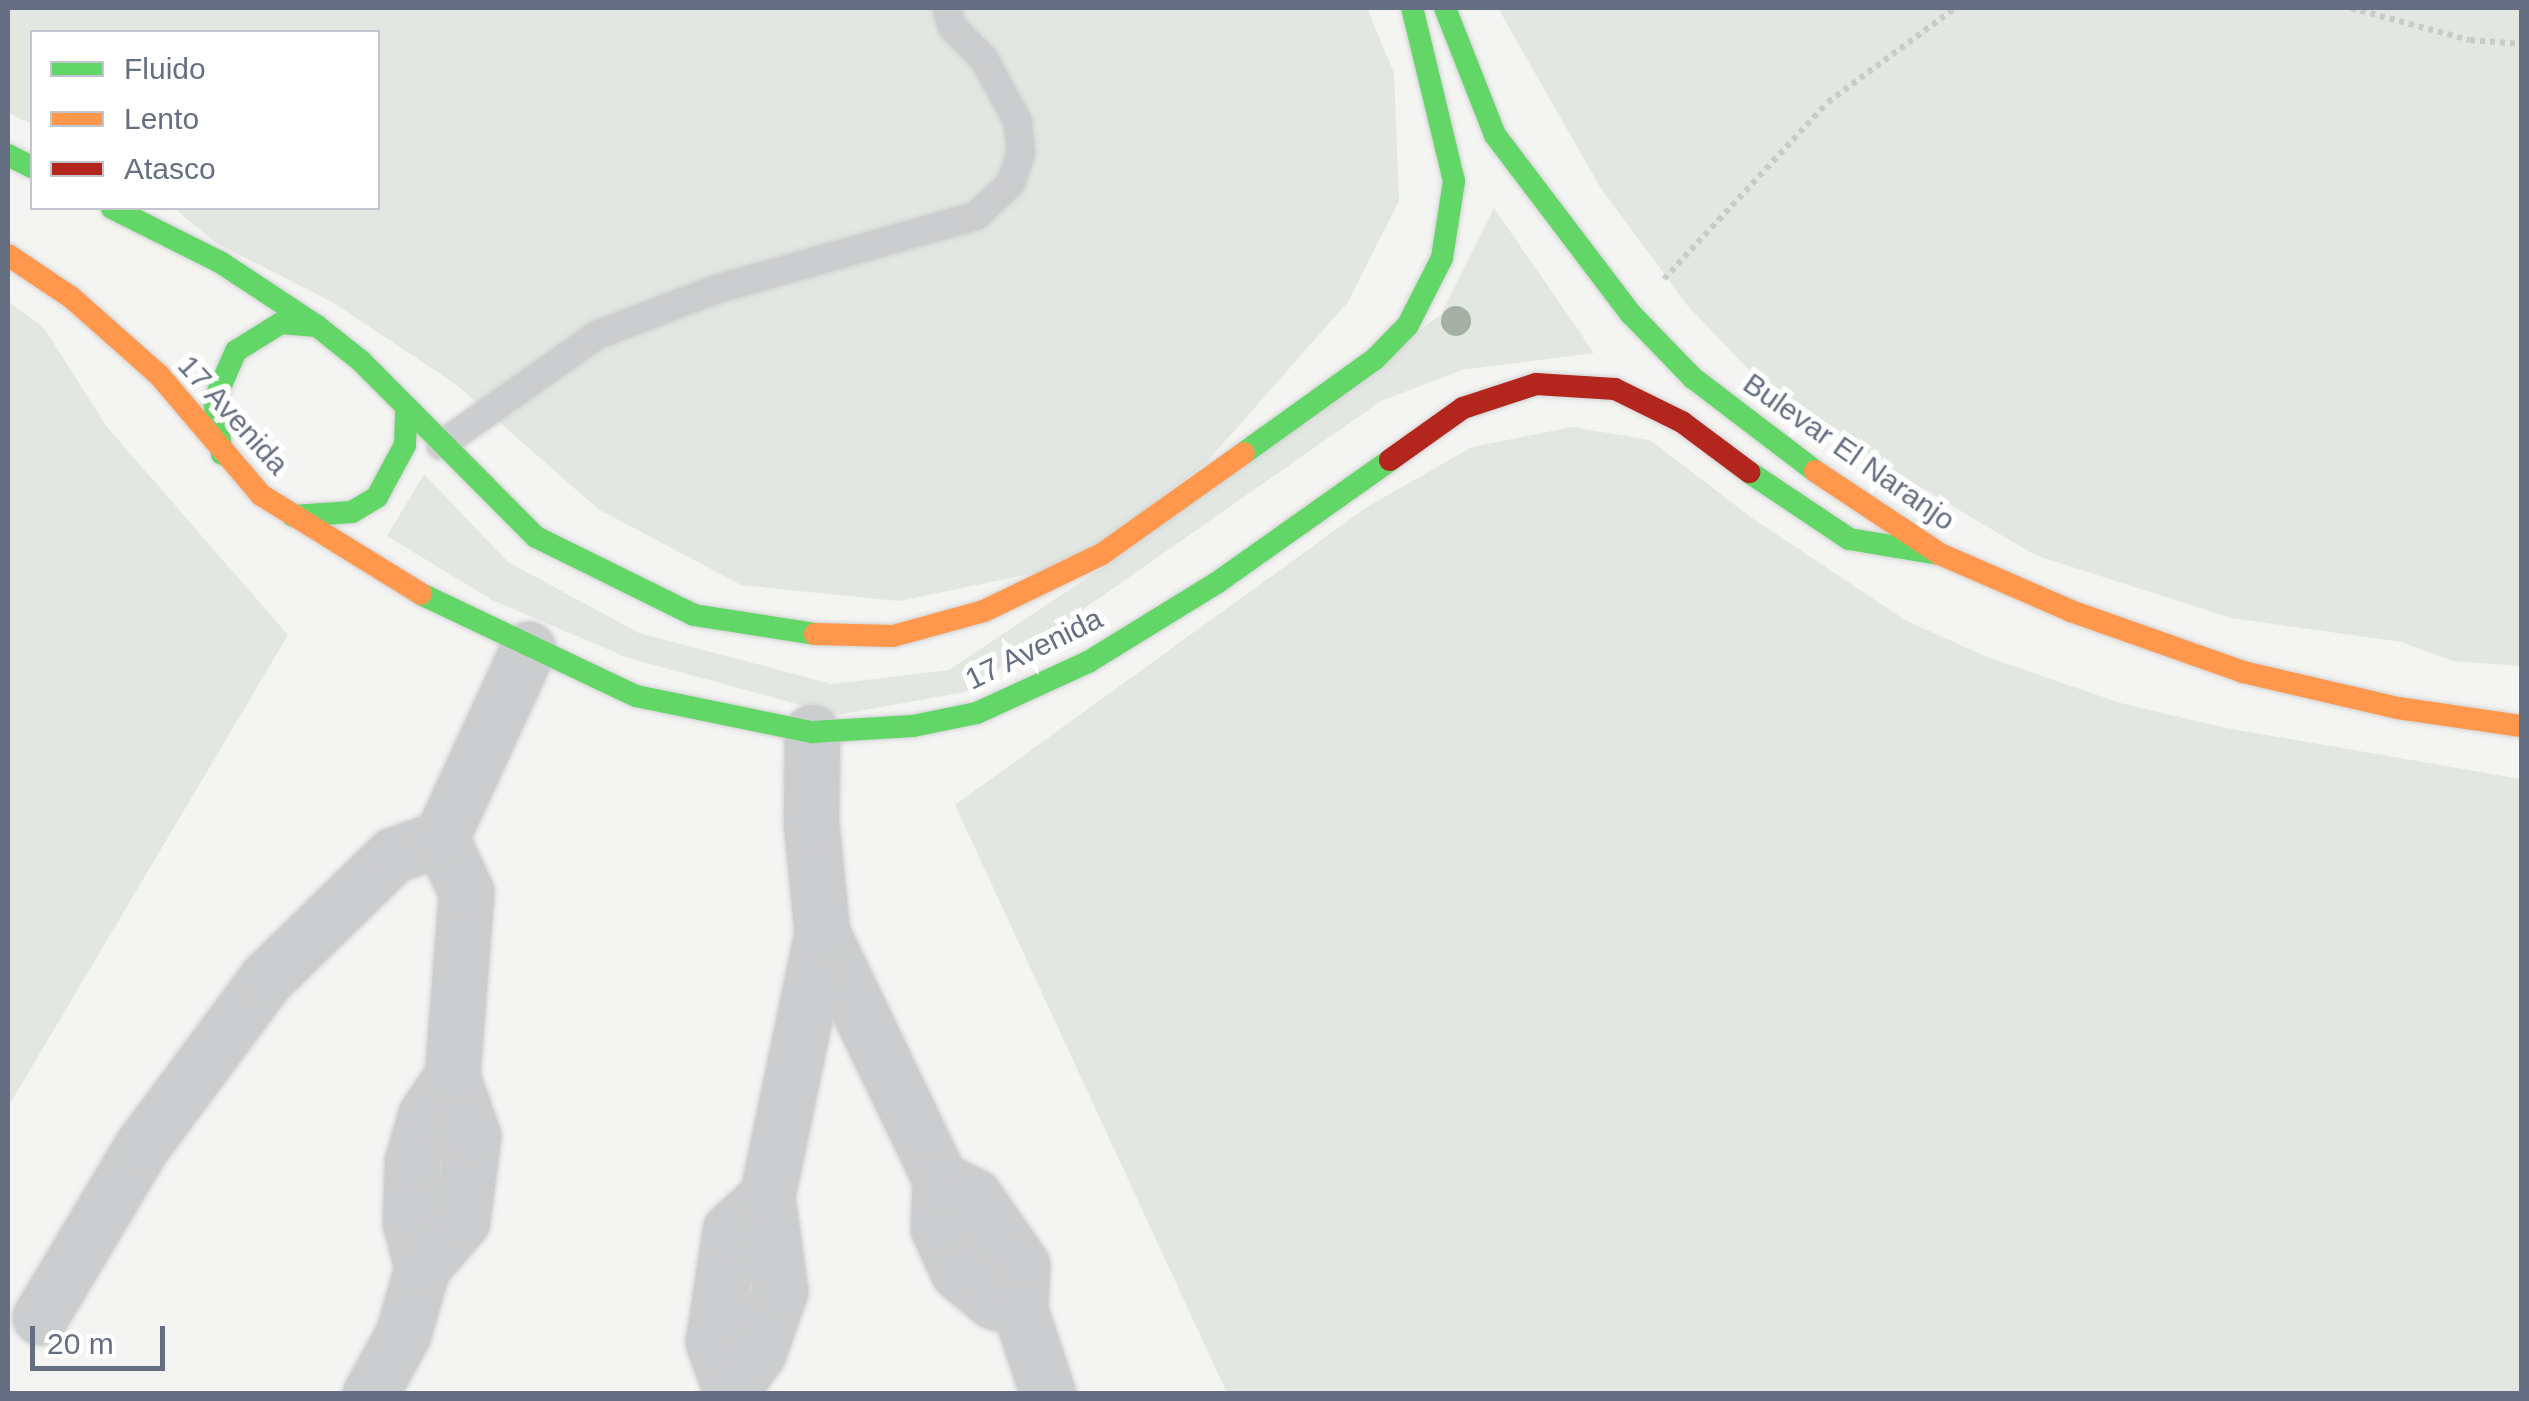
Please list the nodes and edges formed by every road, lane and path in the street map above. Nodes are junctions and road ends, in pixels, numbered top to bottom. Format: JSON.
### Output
{"nodes":[{"id":1,"x":947,"y":8,"type":"edge"},
{"id":2,"x":1412,"y":8,"type":"edge"},
{"id":3,"x":1445,"y":8,"type":"edge"},
{"id":4,"x":1954,"y":8,"type":"edge"},
{"id":5,"x":2352,"y":8,"type":"edge"},
{"id":6,"x":2522,"y":44,"type":"edge"},
{"id":7,"x":116,"y":210,"type":"edge"},
{"id":8,"x":8,"y":256,"type":"edge"},
{"id":9,"x":1631,"y":314,"type":"junction"},
{"id":10,"x":317,"y":326,"type":"junction"},
{"id":11,"x":406,"y":407,"type":"junction"},
{"id":12,"x":441,"y":445,"type":"junction"},
{"id":13,"x":222,"y":454,"type":"junction"},
{"id":14,"x":293,"y":516,"type":"junction"},
{"id":15,"x":1940,"y":554,"type":"junction"},
{"id":16,"x":528,"y":649,"type":"junction"},
{"id":17,"x":2522,"y":726,"type":"edge"},
{"id":18,"x":812,"y":732,"type":"junction"},
{"id":19,"x":441,"y":838,"type":"junction"},
{"id":20,"x":822,"y":933,"type":"junction"},
{"id":21,"x":40,"y":1316,"type":"dead end"},
{"id":22,"x":728,"y":1390,"type":"edge"},
{"id":23,"x":370,"y":1394,"type":"edge"},
{"id":24,"x":1048,"y":1394,"type":"edge"}],
"edges":[{"from":1,"to":12,"type":"lane"},
{"from":2,"to":12,"type":"main road","name":"17 Avenida"},
{"from":3,"to":9,"type":"main road","name":"Bulevar El Naranjo"},
{"from":4,"to":9,"type":"path"},
{"from":5,"to":6,"type":"path"},
{"from":7,"to":10,"type":"main road","name":"17 Avenida"},
{"from":8,"to":13,"type":"main road","name":"17 Avenida"},
{"from":9,"to":15,"type":"main road","name":"Bulevar El Naranjo"},
{"from":10,"to":11,"type":"main road","name":"17 Avenida"},
{"from":10,"to":13,"type":"main road"},
{"from":11,"to":12,"type":"main road","name":"17 Avenida"},
{"from":11,"to":14,"type":"main road"},
{"from":13,"to":14,"type":"main road","name":"17 Avenida"},
{"from":14,"to":16,"type":"main road","name":"17 Avenida"},
{"from":15,"to":17,"type":"main road","name":"Bulevar El Naranjo"},
{"from":15,"to":18,"type":"main road","name":"17 Avenida"},
{"from":16,"to":18,"type":"main road","name":"17 Avenida"},
{"from":16,"to":19,"type":"street"},
{"from":18,"to":20,"type":"street"},
{"from":19,"to":21,"type":"street"},
{"from":19,"to":23,"type":"street"},
{"from":20,"to":22,"type":"street"},
{"from":20,"to":24,"type":"street"}]}
